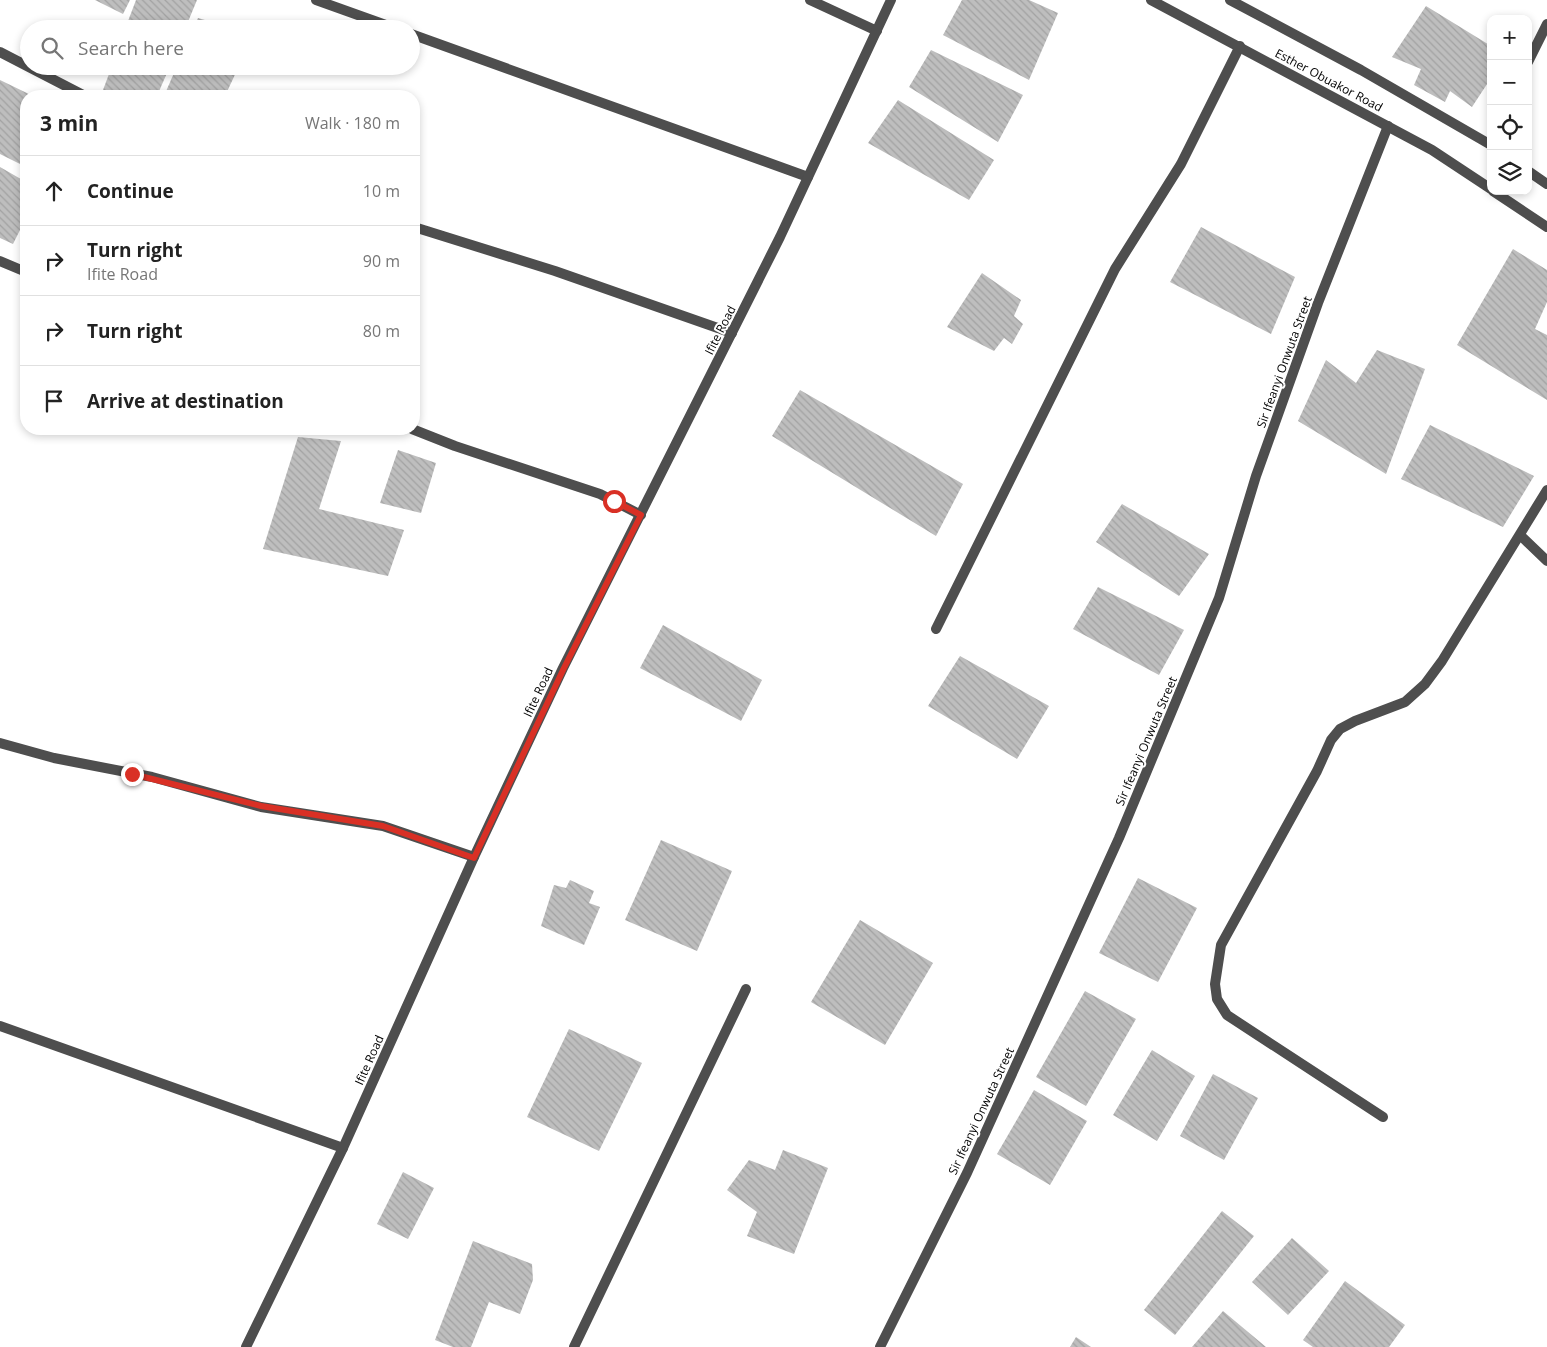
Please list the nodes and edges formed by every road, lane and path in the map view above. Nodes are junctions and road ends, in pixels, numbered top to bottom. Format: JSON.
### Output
{"nodes":[{"id":1,"x":316,"y":0,"type":"edge"},
{"id":2,"x":810,"y":0,"type":"edge"},
{"id":3,"x":891,"y":0,"type":"edge"},
{"id":4,"x":1151,"y":0,"type":"edge"},
{"id":5,"x":1230,"y":0,"type":"edge"},
{"id":6,"x":372,"y":20,"type":"edge"},
{"id":7,"x":1547,"y":24,"type":"edge"},
{"id":8,"x":877,"y":31,"type":"junction"},
{"id":9,"x":420,"y":37,"type":"edge"},
{"id":10,"x":1240,"y":46,"type":"junction"},
{"id":11,"x":0,"y":52,"type":"edge"},
{"id":12,"x":1529,"y":60,"type":"edge"},
{"id":13,"x":20,"y":62,"type":"edge"},
{"id":14,"x":44,"y":75,"type":"edge"},
{"id":15,"x":73,"y":90,"type":"edge"},
{"id":16,"x":1388,"y":126,"type":"junction"},
{"id":17,"x":1487,"y":139,"type":"edge"},
{"id":18,"x":1532,"y":174,"type":"edge"},
{"id":19,"x":808,"y":177,"type":"junction"},
{"id":20,"x":1547,"y":184,"type":"edge"},
{"id":21,"x":1487,"y":187,"type":"edge"},
{"id":22,"x":1499,"y":195,"type":"edge"},
{"id":23,"x":1547,"y":227,"type":"edge"},
{"id":24,"x":420,"y":229,"type":"edge"},
{"id":25,"x":0,"y":261,"type":"edge"},
{"id":26,"x":20,"y":269,"type":"edge"},
{"id":27,"x":732,"y":333,"type":"junction"},
{"id":28,"x":420,"y":432,"type":"edge"},
{"id":29,"x":1547,"y":490,"type":"edge"},
{"id":30,"x":641,"y":515,"type":"junction"},
{"id":31,"x":1520,"y":535,"type":"junction"},
{"id":32,"x":1547,"y":561,"type":"edge"},
{"id":33,"x":936,"y":630,"type":"dead end"},
{"id":34,"x":0,"y":742,"type":"edge"},
{"id":35,"x":474,"y":858,"type":"junction"},
{"id":36,"x":746,"y":989,"type":"dead end"},
{"id":37,"x":0,"y":1026,"type":"edge"},
{"id":38,"x":1384,"y":1117,"type":"dead end"},
{"id":39,"x":343,"y":1148,"type":"junction"},
{"id":40,"x":246,"y":1347,"type":"edge"},
{"id":41,"x":574,"y":1347,"type":"edge"},
{"id":42,"x":880,"y":1347,"type":"edge"}],
"edges":[{"from":1,"to":6,"type":"street"},
{"from":2,"to":8,"type":"street"},
{"from":3,"to":8,"type":"street","name":"Ifite Road"},
{"from":4,"to":10,"type":"street","name":"Esther Obuakor Road"},
{"from":5,"to":17,"type":"street","name":"Esther Obuakor Road"},
{"from":7,"to":12,"type":"street"},
{"from":8,"to":19,"type":"street","name":"Ifite Road"},
{"from":9,"to":19,"type":"street"},
{"from":10,"to":16,"type":"street","name":"Esther Obuakor Road"},
{"from":10,"to":33,"type":"street"},
{"from":11,"to":13,"type":"street"},
{"from":14,"to":15,"type":"street"},
{"from":16,"to":21,"type":"street","name":"Esther Obuakor Road"},
{"from":16,"to":42,"type":"street","name":"Sir Ifeanyi Onwuta Street"},
{"from":18,"to":20,"type":"street"},
{"from":19,"to":27,"type":"street","name":"Ifite Road"},
{"from":22,"to":23,"type":"street","name":"Esther Obuakor Road"},
{"from":24,"to":27,"type":"street"},
{"from":25,"to":26,"type":"street"},
{"from":27,"to":30,"type":"street","name":"Ifite Road"},
{"from":28,"to":30,"type":"street"},
{"from":29,"to":31,"type":"street"},
{"from":30,"to":35,"type":"street","name":"Ifite Road"},
{"from":31,"to":32,"type":"street"},
{"from":31,"to":38,"type":"street"},
{"from":34,"to":35,"type":"street"},
{"from":35,"to":39,"type":"street","name":"Ifite Road"},
{"from":36,"to":41,"type":"street"},
{"from":37,"to":39,"type":"street"},
{"from":39,"to":40,"type":"street","name":"Ifite Road"}]}
